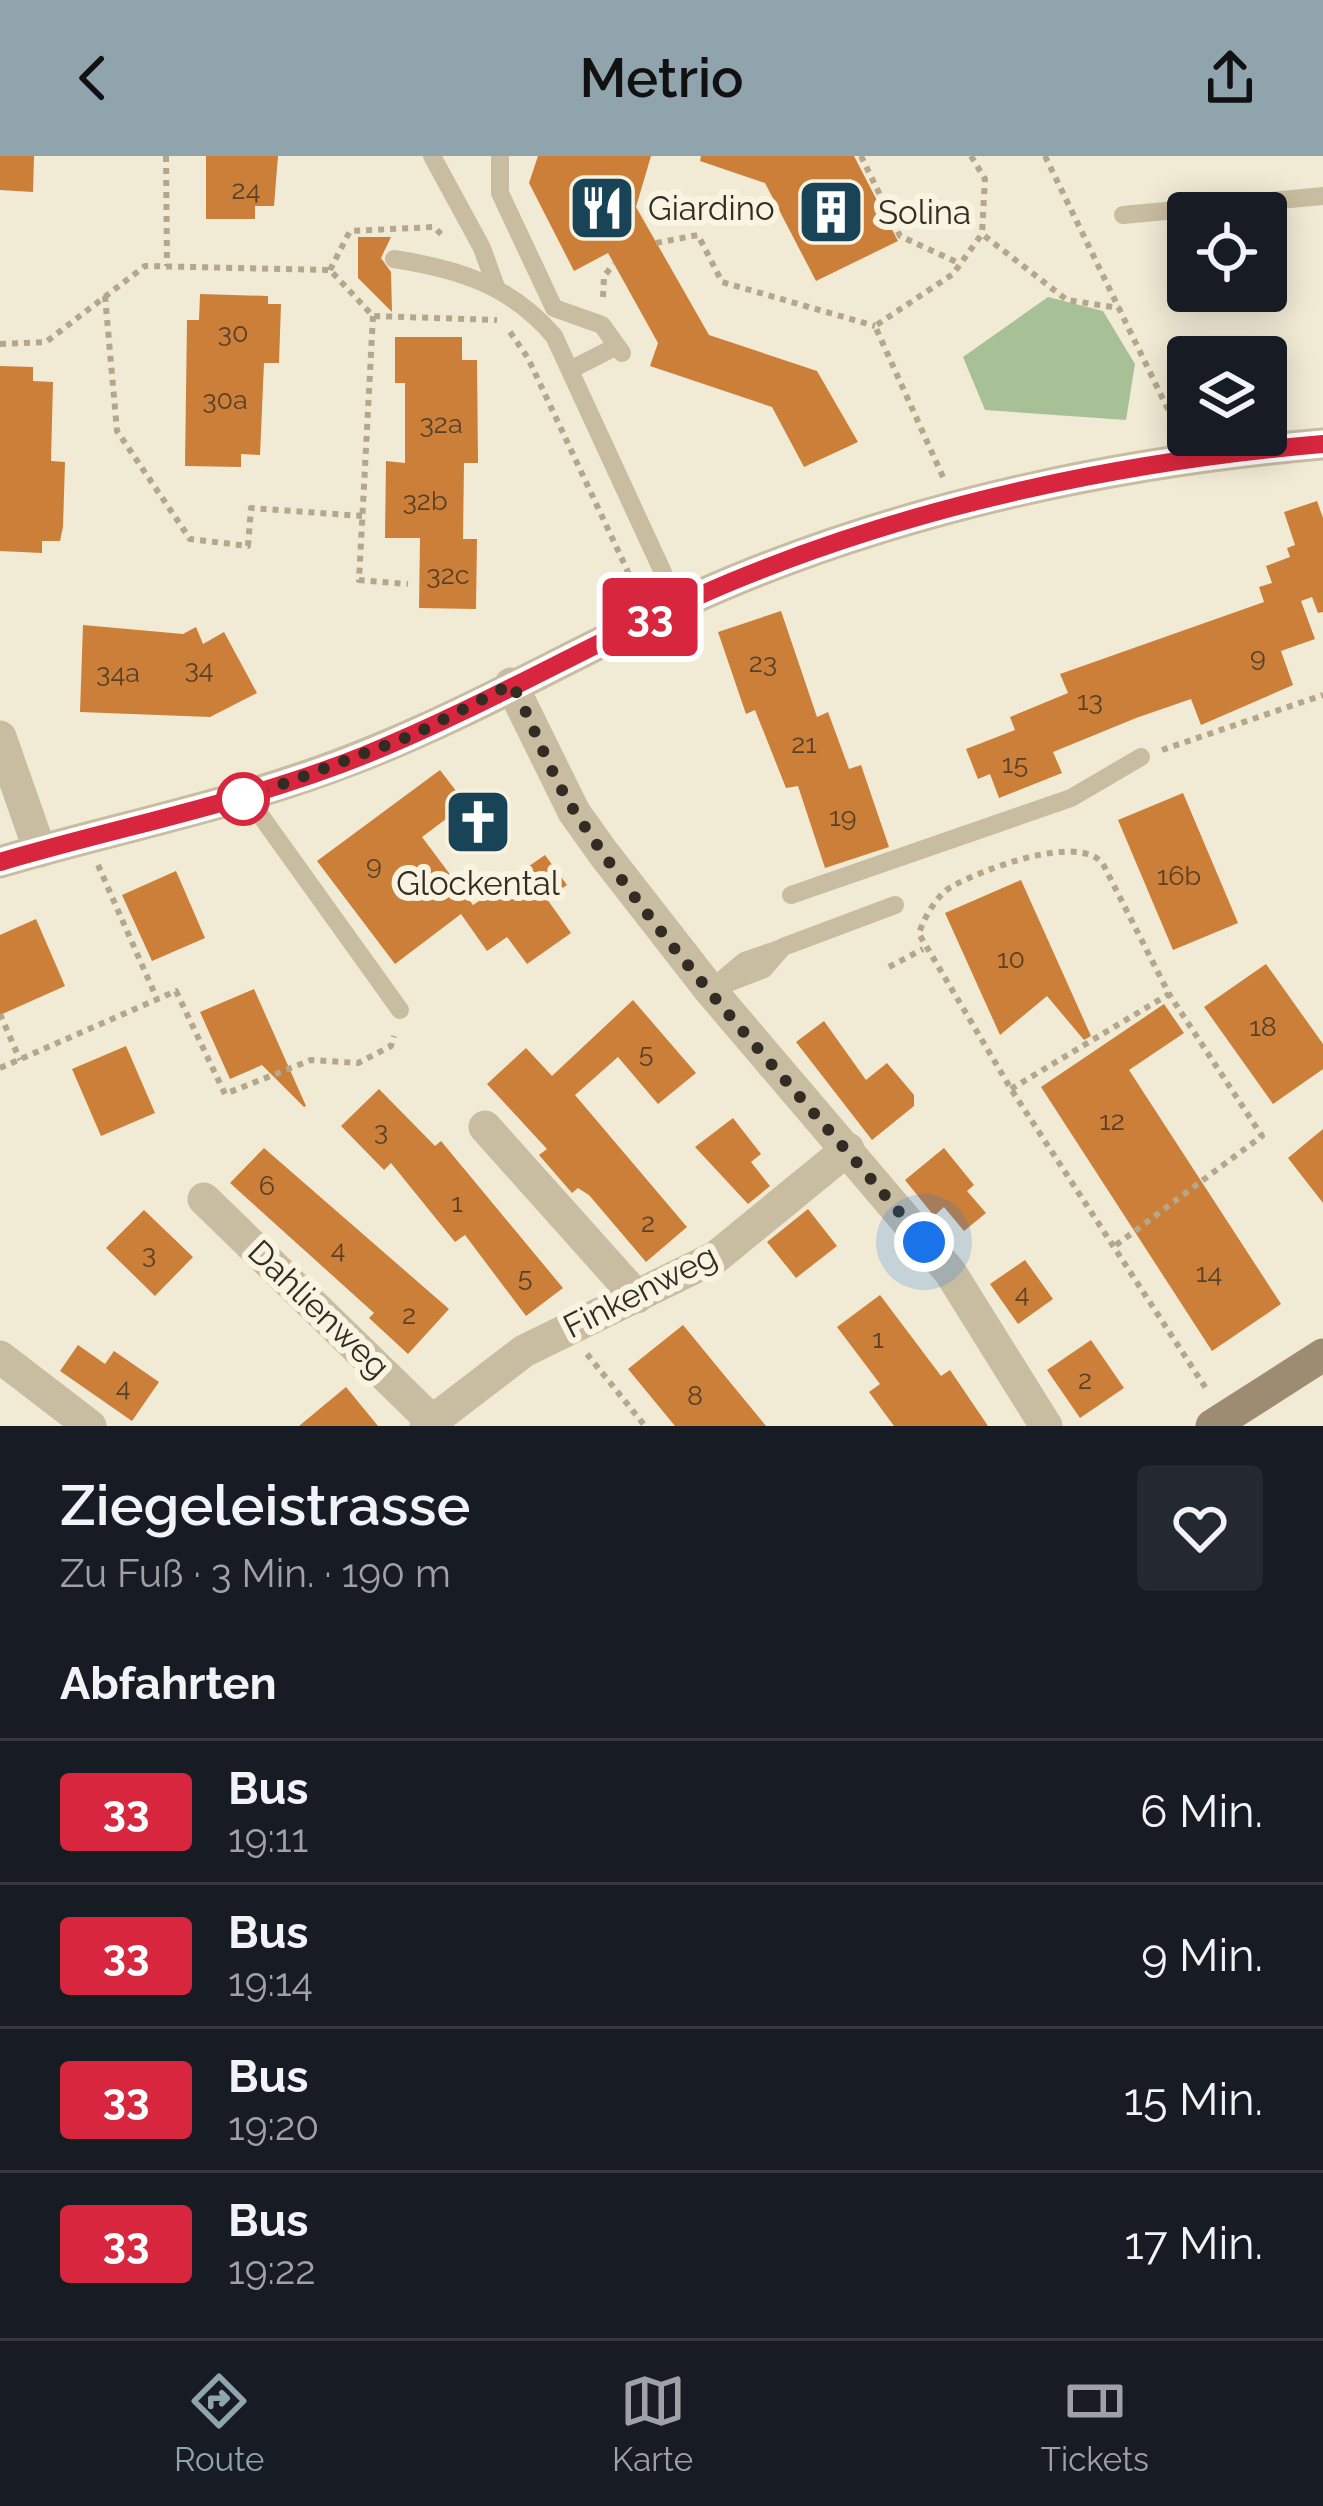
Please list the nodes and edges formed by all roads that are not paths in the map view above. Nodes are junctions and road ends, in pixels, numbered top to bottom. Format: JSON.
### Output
{"nodes":[{"id":1,"x":432,"y":156,"type":"edge"},
{"id":2,"x":500,"y":156,"type":"edge"},
{"id":3,"x":1323,"y":196,"type":"edge"},
{"id":4,"x":1123,"y":215,"type":"dead end"},
{"id":5,"x":394,"y":259,"type":"dead end"},
{"id":6,"x":496,"y":287,"type":"junction"},
{"id":7,"x":526,"y":304,"type":"junction"},
{"id":8,"x":554,"y":308,"type":"junction"},
{"id":9,"x":570,"y":370,"type":"junction"},
{"id":10,"x":1323,"y":444,"type":"edge"},
{"id":11,"x":678,"y":605,"type":"junction"},
{"id":12,"x":512,"y":684,"type":"junction"},
{"id":13,"x":0,"y":737,"type":"edge"},
{"id":14,"x":1141,"y":757,"type":"road end"},
{"id":15,"x":248,"y":797,"type":"junction"},
{"id":16,"x":40,"y":851,"type":"junction"},
{"id":17,"x":0,"y":862,"type":"edge"},
{"id":18,"x":791,"y":895,"type":"dead end"},
{"id":19,"x":895,"y":905,"type":"dead end"},
{"id":20,"x":710,"y":990,"type":"junction"},
{"id":21,"x":400,"y":1010,"type":"road end"},
{"id":22,"x":485,"y":1126,"type":"dead end"},
{"id":23,"x":848,"y":1149,"type":"junction"},
{"id":24,"x":204,"y":1199,"type":"dead end"},
{"id":25,"x":638,"y":1297,"type":"junction"},
{"id":26,"x":1323,"y":1355,"type":"edge"},
{"id":27,"x":0,"y":1357,"type":"edge"},
{"id":28,"x":1219,"y":1422,"type":"edge"},
{"id":29,"x":429,"y":1424,"type":"edge"},
{"id":30,"x":90,"y":1426,"type":"edge"},
{"id":31,"x":1046,"y":1426,"type":"edge"}],
"edges":[{"from":1,"to":6,"type":"lane"},
{"from":2,"to":8,"type":"lane"},
{"from":3,"to":4,"type":"lane"},
{"from":5,"to":6,"type":"lane"},
{"from":6,"to":7,"type":"lane"},
{"from":7,"to":8,"type":"lane"},
{"from":7,"to":9,"type":"lane"},
{"from":8,"to":9,"type":"lane"},
{"from":9,"to":11,"type":"lane"},
{"from":10,"to":11,"type":"street"},
{"from":11,"to":12,"type":"street"},
{"from":12,"to":15,"type":"street"},
{"from":12,"to":20,"type":"street"},
{"from":13,"to":16,"type":"street"},
{"from":14,"to":18,"type":"lane"},
{"from":15,"to":16,"type":"street"},
{"from":15,"to":21,"type":"lane"},
{"from":16,"to":17,"type":"street"},
{"from":19,"to":20,"type":"lane"},
{"from":20,"to":23,"type":"street"},
{"from":22,"to":25,"type":"street"},
{"from":23,"to":25,"type":"street","name":"Finkenweg"},
{"from":23,"to":31,"type":"street"},
{"from":24,"to":29,"type":"street","name":"Dahlienweg"},
{"from":25,"to":29,"type":"street","name":"Finkenweg"},
{"from":26,"to":28,"type":"main road"},
{"from":27,"to":30,"type":"street"}]}
